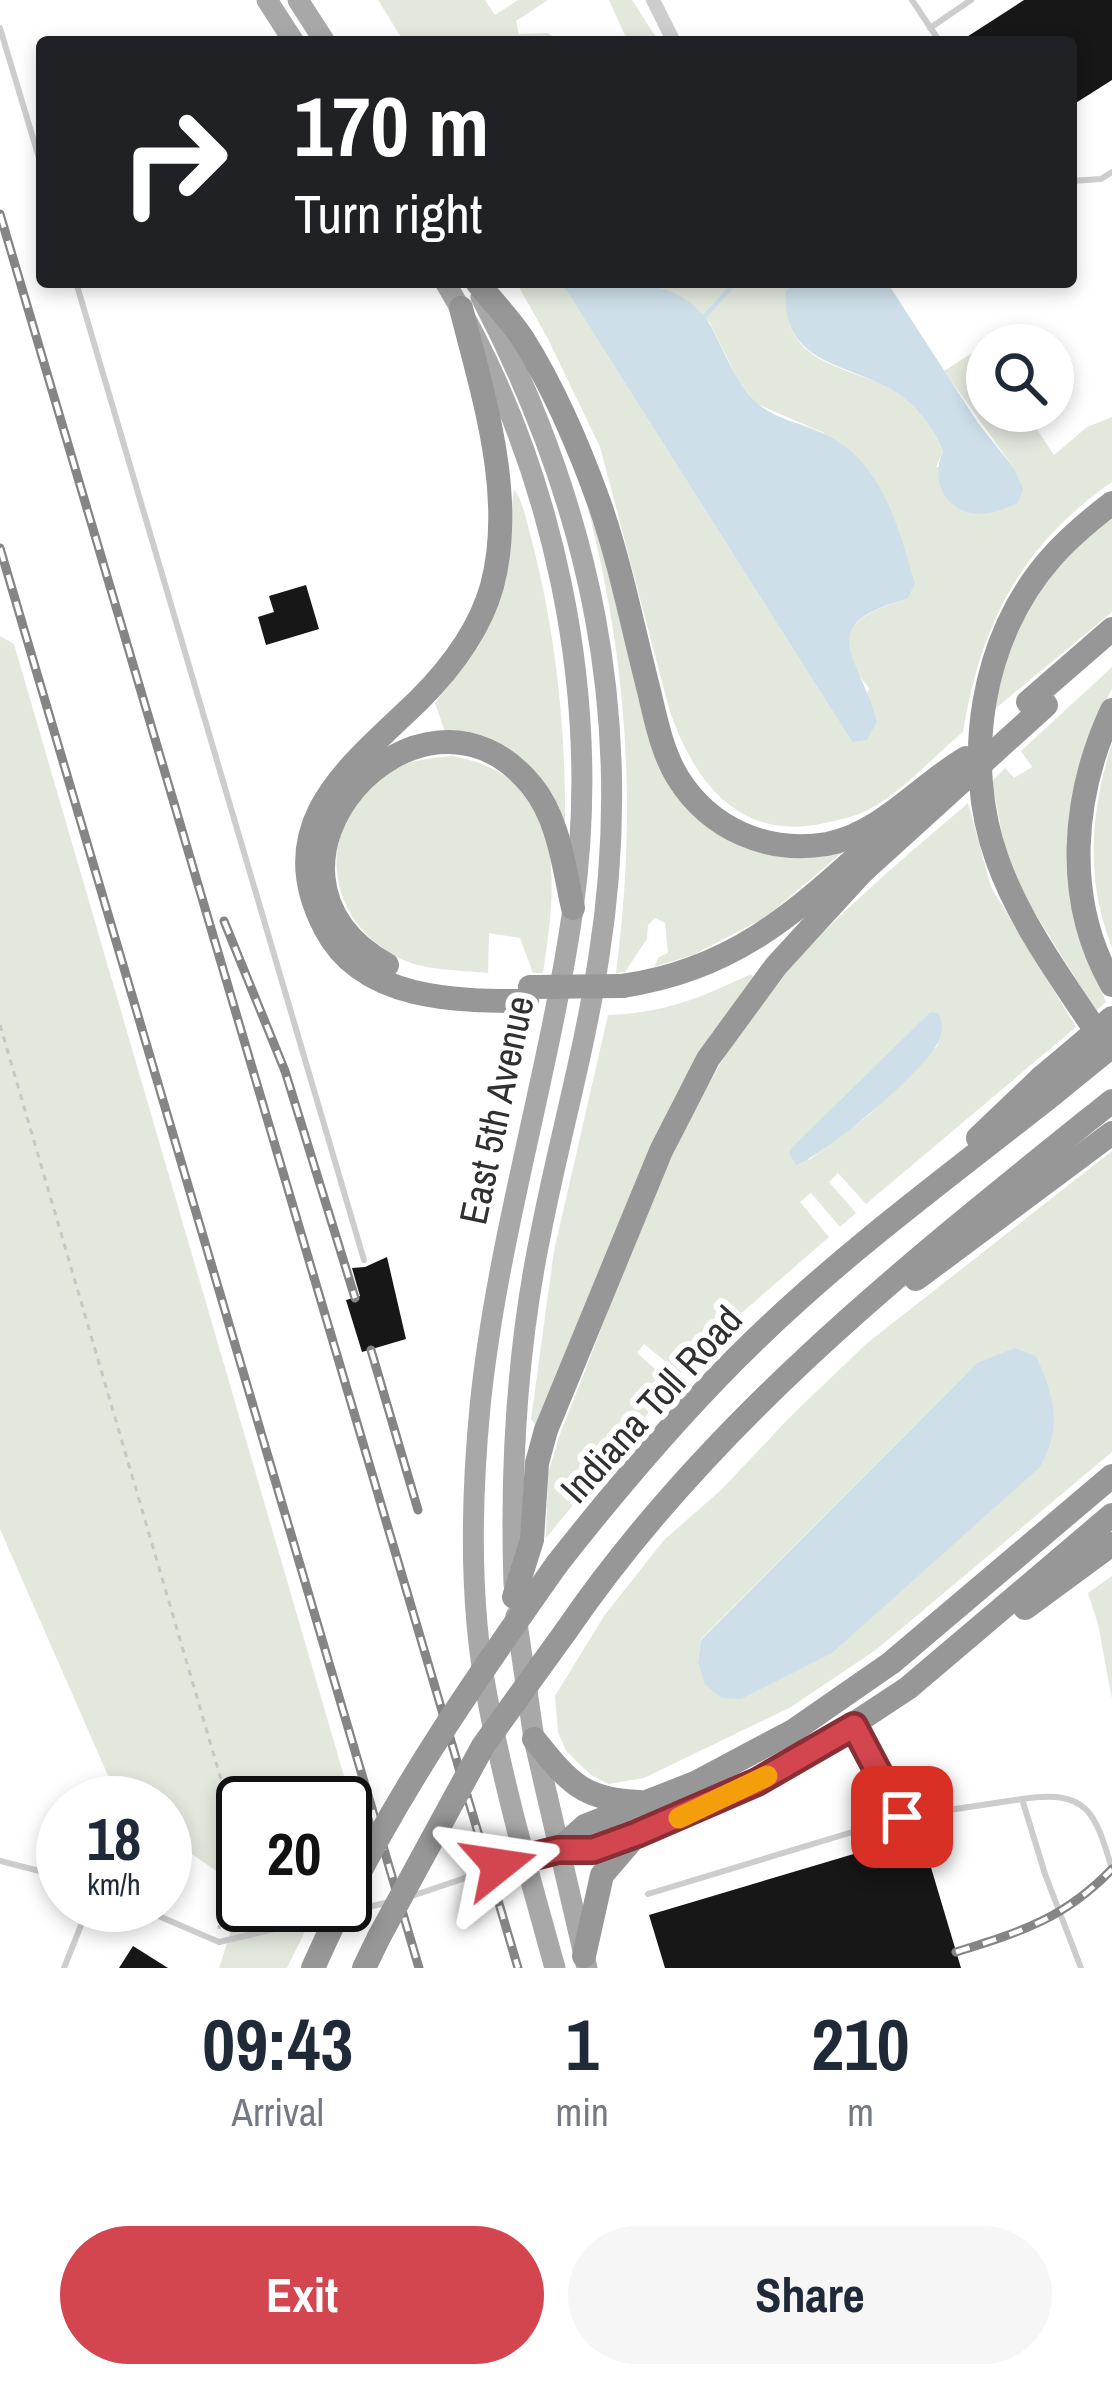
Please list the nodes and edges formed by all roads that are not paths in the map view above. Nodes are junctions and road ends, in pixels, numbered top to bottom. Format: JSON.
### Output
{"nodes":[{"id":1,"x":267,"y":0,"type":"edge"},
{"id":2,"x":298,"y":0,"type":"edge"},
{"id":3,"x":653,"y":0,"type":"edge"},
{"id":4,"x":912,"y":0,"type":"edge"},
{"id":5,"x":971,"y":0,"type":"edge"},
{"id":6,"x":0,"y":28,"type":"edge"},
{"id":7,"x":930,"y":28,"type":"junction"},
{"id":8,"x":290,"y":36,"type":"edge"},
{"id":9,"x":321,"y":36,"type":"edge"},
{"id":10,"x":671,"y":36,"type":"edge"},
{"id":11,"x":934,"y":36,"type":"edge"},
{"id":12,"x":36,"y":148,"type":"edge"},
{"id":13,"x":1112,"y":172,"type":"edge"},
{"id":14,"x":1077,"y":181,"type":"edge"},
{"id":15,"x":78,"y":288,"type":"edge"},
{"id":16,"x":448,"y":288,"type":"edge"},
{"id":17,"x":478,"y":288,"type":"edge"},
{"id":18,"x":480,"y":288,"type":"edge"},
{"id":19,"x":460,"y":308,"type":"junction"},
{"id":20,"x":1112,"y":503,"type":"edge"},
{"id":21,"x":1112,"y":629,"type":"edge"},
{"id":22,"x":1112,"y":649,"type":"edge"},
{"id":23,"x":1037,"y":704,"type":"junction"},
{"id":24,"x":1112,"y":710,"type":"edge"},
{"id":25,"x":966,"y":758,"type":"junction"},
{"id":26,"x":857,"y":866,"type":"junction"},
{"id":27,"x":832,"y":902,"type":"junction"},
{"id":28,"x":573,"y":908,"type":"junction"},
{"id":29,"x":1112,"y":985,"type":"edge"},
{"id":30,"x":529,"y":994,"type":"junction"},
{"id":31,"x":620,"y":994,"type":"junction"},
{"id":32,"x":1112,"y":1018,"type":"edge"},
{"id":33,"x":1112,"y":1046,"type":"edge"},
{"id":34,"x":1112,"y":1056,"type":"edge"},
{"id":35,"x":1047,"y":1086,"type":"junction"},
{"id":36,"x":1112,"y":1101,"type":"edge"},
{"id":37,"x":1096,"y":1135,"type":"edge"},
{"id":38,"x":364,"y":1260,"type":"dead end"},
{"id":39,"x":1112,"y":1476,"type":"edge"},
{"id":40,"x":1112,"y":1515,"type":"edge"},
{"id":41,"x":1112,"y":1544,"type":"edge"},
{"id":42,"x":1027,"y":1551,"type":"junction"},
{"id":43,"x":514,"y":1597,"type":"junction"},
{"id":44,"x":961,"y":1645,"type":"junction"},
{"id":45,"x":854,"y":1726,"type":"junction"},
{"id":46,"x":534,"y":1739,"type":"junction"},
{"id":47,"x":1022,"y":1799,"type":"junction"},
{"id":48,"x":647,"y":1802,"type":"junction"},
{"id":49,"x":902,"y":1817,"type":"junction"},
{"id":50,"x":637,"y":1834,"type":"junction"},
{"id":51,"x":372,"y":1850,"type":"edge"},
{"id":52,"x":558,"y":1850,"type":"junction"},
{"id":53,"x":525,"y":1858,"type":"junction"},
{"id":54,"x":0,"y":1861,"type":"edge"},
{"id":55,"x":1112,"y":1869,"type":"edge"},
{"id":56,"x":36,"y":1870,"type":"edge"},
{"id":57,"x":648,"y":1894,"type":"dead end"},
{"id":58,"x":192,"y":1930,"type":"edge"},
{"id":59,"x":78,"y":1932,"type":"edge"},
{"id":60,"x":330,"y":1932,"type":"edge"},
{"id":61,"x":586,"y":1962,"type":"edge"},
{"id":62,"x":64,"y":1968,"type":"edge"},
{"id":63,"x":313,"y":1968,"type":"edge"},
{"id":64,"x":364,"y":1968,"type":"edge"},
{"id":65,"x":555,"y":1968,"type":"edge"},
{"id":66,"x":1081,"y":1968,"type":"edge"}],
"edges":[{"from":1,"to":8,"type":"main road"},
{"from":2,"to":9,"type":"main road"},
{"from":3,"to":10,"type":"street"},
{"from":4,"to":7,"type":"lane"},
{"from":5,"to":7,"type":"lane"},
{"from":6,"to":12,"type":"lane"},
{"from":7,"to":11,"type":"lane"},
{"from":13,"to":14,"type":"lane"},
{"from":15,"to":38,"type":"lane"},
{"from":16,"to":19,"type":"main road","name":"East 5th Avenue"},
{"from":17,"to":43,"type":"main road","name":"East 5th Avenue"},
{"from":18,"to":25,"type":"highway"},
{"from":19,"to":28,"type":"main road","name":"East 5th Avenue"},
{"from":19,"to":30,"type":"highway"},
{"from":20,"to":34,"type":"highway"},
{"from":21,"to":23,"type":"highway"},
{"from":22,"to":23,"type":"highway"},
{"from":23,"to":25,"type":"highway"},
{"from":23,"to":26,"type":"highway","bridge":true},
{"from":24,"to":29,"type":"highway"},
{"from":25,"to":26,"type":"highway"},
{"from":26,"to":27,"type":"highway"},
{"from":26,"to":31,"type":"highway"},
{"from":27,"to":31,"type":"highway"},
{"from":27,"to":43,"type":"highway"},
{"from":28,"to":30,"type":"highway"},
{"from":28,"to":53,"type":"main road","name":"East 5th Avenue"},
{"from":30,"to":31,"type":"highway","bridge":true},
{"from":32,"to":35,"type":"highway","bridge":true},
{"from":33,"to":35,"type":"highway","name":"Indiana Toll Road","bridge":true},
{"from":35,"to":51,"type":"highway","name":"Indiana Toll Road","bridge":true},
{"from":36,"to":37,"type":"highway"},
{"from":37,"to":64,"type":"highway","name":"Indiana Toll Road","bridge":true},
{"from":39,"to":42,"type":"highway"},
{"from":40,"to":44,"type":"highway"},
{"from":41,"to":44,"type":"highway"},
{"from":42,"to":45,"type":"highway"},
{"from":42,"to":48,"type":"highway"},
{"from":43,"to":46,"type":"main road","name":"East 5th Avenue"},
{"from":44,"to":45,"type":"highway"},
{"from":45,"to":49,"type":"lane"},
{"from":45,"to":50,"type":"highway"},
{"from":46,"to":48,"type":"highway"},
{"from":46,"to":52,"type":"main road","name":"East 5th Avenue"},
{"from":47,"to":49,"type":"lane"},
{"from":47,"to":55,"type":"lane"},
{"from":47,"to":66,"type":"lane"},
{"from":48,"to":52,"type":"highway"},
{"from":49,"to":57,"type":"lane"},
{"from":50,"to":52,"type":"highway"},
{"from":50,"to":61,"type":"highway"},
{"from":52,"to":53,"type":"highway"},
{"from":52,"to":61,"type":"main road","name":"East 5th Avenue"},
{"from":53,"to":58,"type":"lane"},
{"from":53,"to":65,"type":"main road","name":"East 5th Avenue"},
{"from":54,"to":56,"type":"lane"},
{"from":59,"to":62,"type":"lane"},
{"from":60,"to":63,"type":"highway","name":"Indiana Toll Road","bridge":true}]}
